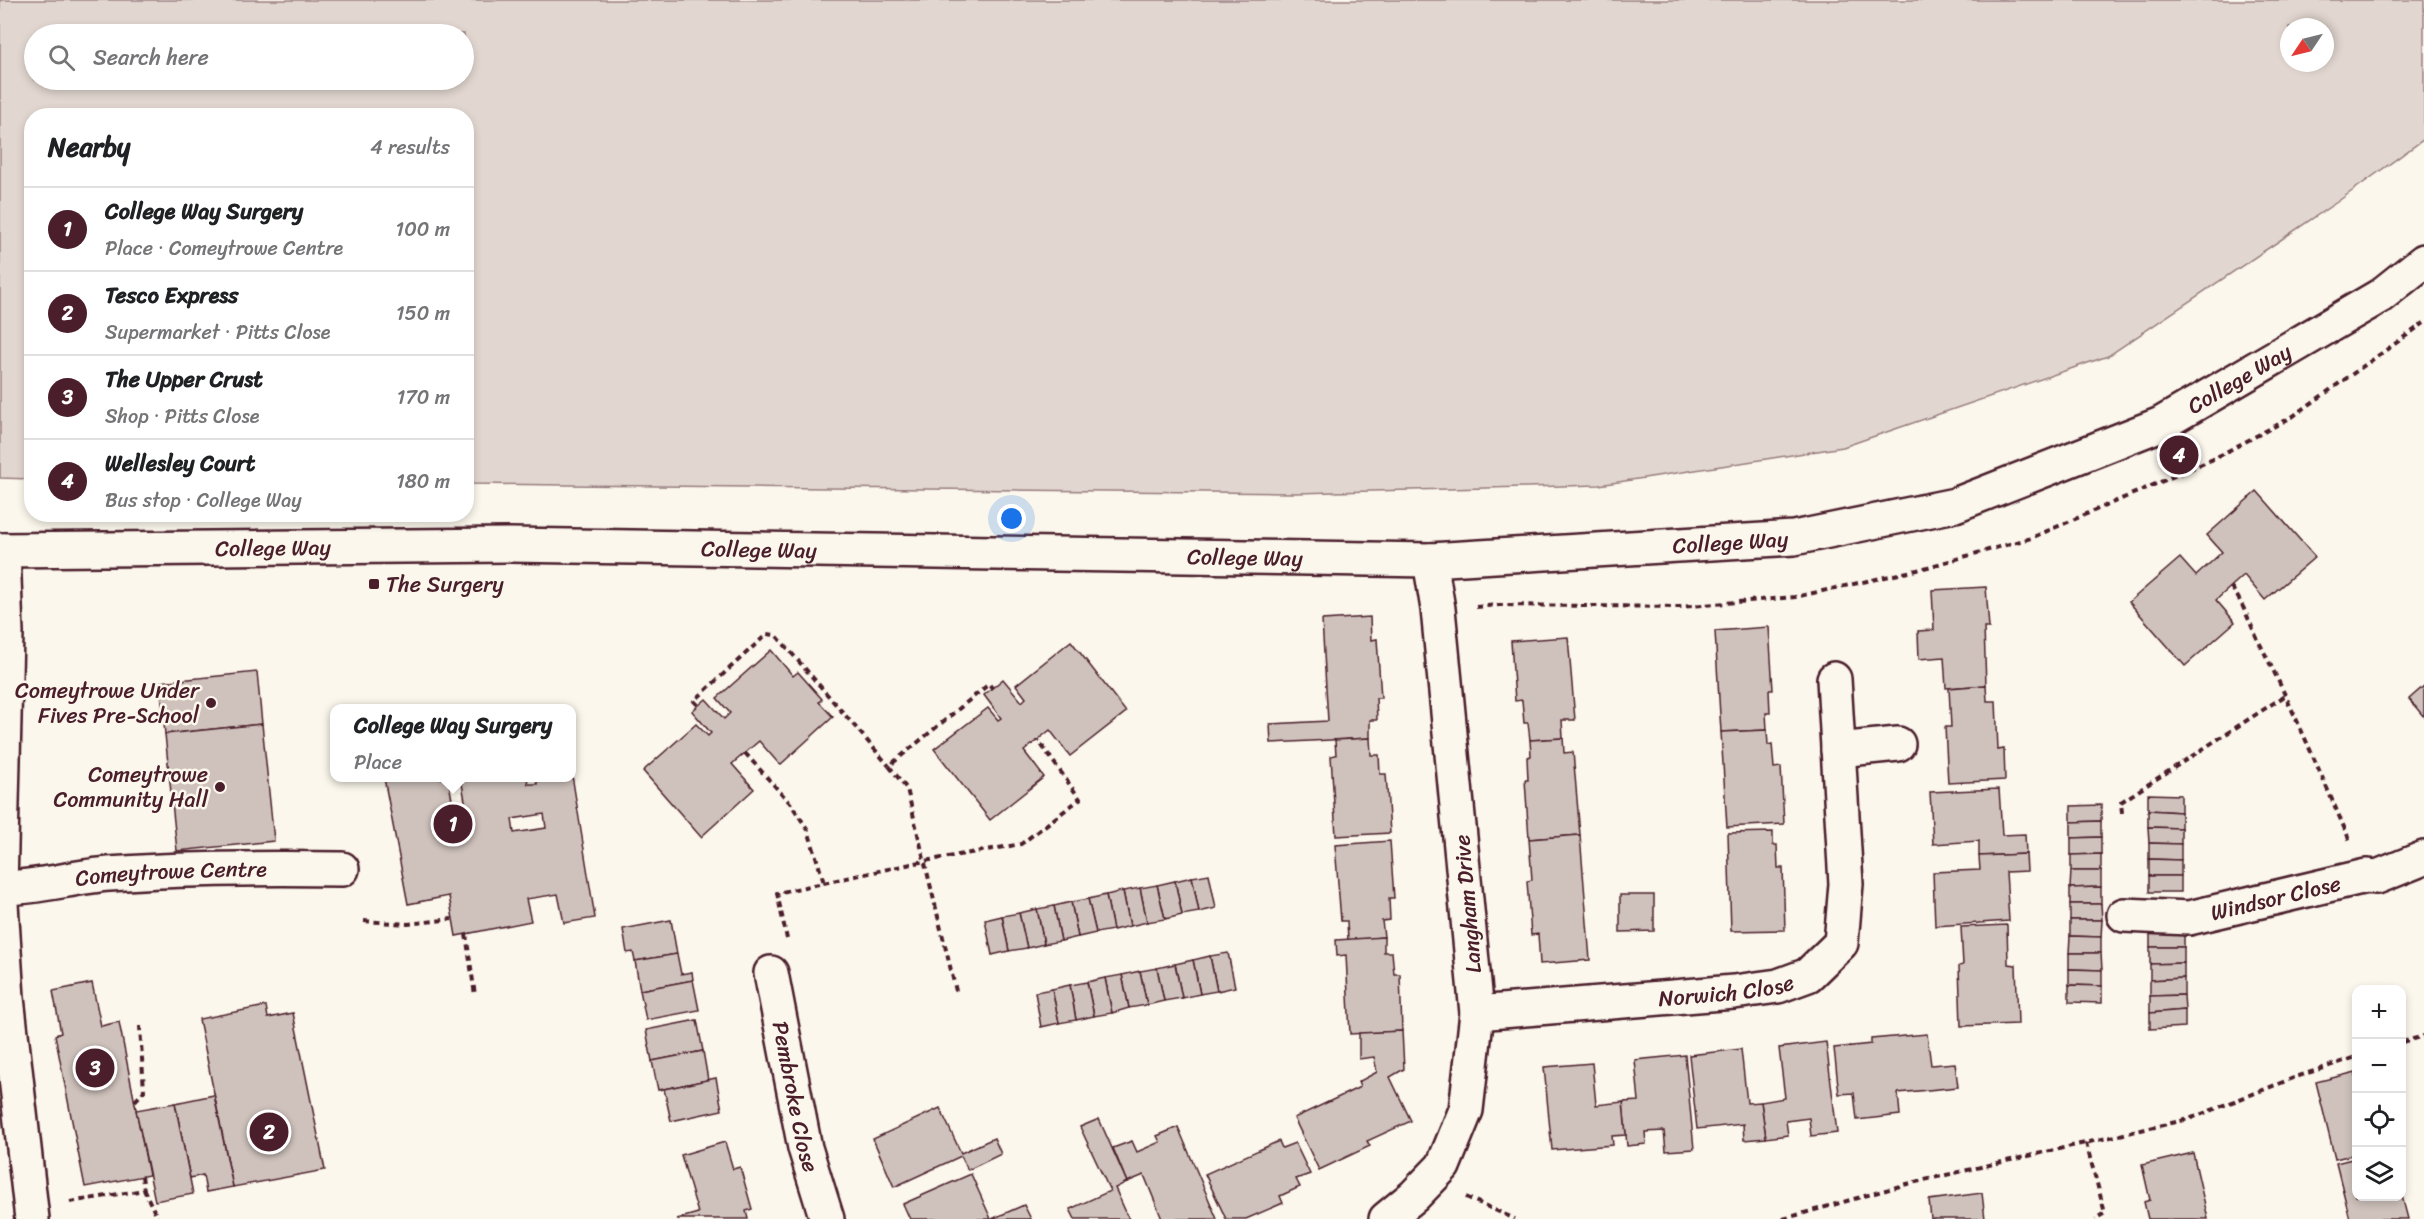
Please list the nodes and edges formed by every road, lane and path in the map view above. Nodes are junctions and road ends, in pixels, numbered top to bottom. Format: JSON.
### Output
{"nodes":[{"id":1,"x":2424,"y":261,"type":"edge"},
{"id":2,"x":2,"y":550,"type":"edge"},
{"id":3,"x":1430,"y":560,"type":"junction"},
{"id":4,"x":2231,"y":587,"type":"dead end"},
{"id":5,"x":1834,"y":680,"type":"dead end"},
{"id":6,"x":992,"y":688,"type":"dead end"},
{"id":7,"x":2286,"y":695,"type":"junction"},
{"id":8,"x":698,"y":705,"type":"dead end"},
{"id":9,"x":1038,"y":740,"type":"dead end"},
{"id":10,"x":1898,"y":744,"type":"dead end"},
{"id":11,"x":1838,"y":750,"type":"junction"},
{"id":12,"x":745,"y":753,"type":"dead end"},
{"id":13,"x":889,"y":766,"type":"junction"},
{"id":14,"x":2122,"y":813,"type":"dead end"},
{"id":15,"x":2424,"y":858,"type":"edge"},
{"id":16,"x":925,"y":861,"type":"junction"},
{"id":17,"x":342,"y":869,"type":"dead end"},
{"id":18,"x":2366,"y":876,"type":"junction"},
{"id":19,"x":824,"y":883,"type":"junction"},
{"id":20,"x":0,"y":888,"type":"edge"},
{"id":21,"x":2124,"y":915,"type":"dead end"},
{"id":22,"x":452,"y":919,"type":"dead end"},
{"id":23,"x":364,"y":921,"type":"dead end"},
{"id":24,"x":466,"y":934,"type":"dead end"},
{"id":25,"x":771,"y":973,"type":"joint"},
{"id":26,"x":956,"y":991,"type":"dead end"},
{"id":27,"x":475,"y":995,"type":"dead end"},
{"id":28,"x":4,"y":999,"type":"edge"},
{"id":29,"x":1477,"y":1013,"type":"junction"},
{"id":30,"x":140,"y":1026,"type":"dead end"},
{"id":31,"x":2424,"y":1036,"type":"edge"},
{"id":32,"x":2406,"y":1041,"type":"edge"},
{"id":33,"x":2352,"y":1058,"type":"edge"},
{"id":34,"x":135,"y":1101,"type":"dead end"},
{"id":35,"x":2086,"y":1143,"type":"junction"},
{"id":36,"x":142,"y":1176,"type":"dead end"},
{"id":37,"x":1429,"y":1180,"type":"junction"},
{"id":38,"x":144,"y":1190,"type":"junction"},
{"id":39,"x":31,"y":1214,"type":"edge"},
{"id":40,"x":158,"y":1219,"type":"edge"},
{"id":41,"x":827,"y":1219,"type":"edge"},
{"id":42,"x":1386,"y":1219,"type":"edge"},
{"id":43,"x":1515,"y":1219,"type":"edge"},
{"id":44,"x":1783,"y":1219,"type":"edge"},
{"id":45,"x":2095,"y":1219,"type":"edge"}],
"edges":[{"from":1,"to":3,"type":"street","name":"College Way"},
{"from":2,"to":3,"type":"street","name":"College Way"},
{"from":2,"to":20,"type":"street"},
{"from":3,"to":29,"type":"street","name":"Langham Drive"},
{"from":4,"to":7,"type":"path"},
{"from":5,"to":11,"type":"street","name":"Norwich Close"},
{"from":6,"to":13,"type":"path"},
{"from":7,"to":14,"type":"path"},
{"from":7,"to":18,"type":"path"},
{"from":8,"to":13,"type":"path"},
{"from":9,"to":16,"type":"path"},
{"from":10,"to":11,"type":"street"},
{"from":11,"to":29,"type":"street","name":"Norwich Close"},
{"from":12,"to":19,"type":"path"},
{"from":13,"to":16,"type":"path"},
{"from":15,"to":18,"type":"street","name":"Windsor Close"},
{"from":16,"to":19,"type":"path"},
{"from":16,"to":26,"type":"path"},
{"from":17,"to":20,"type":"street","name":"Comeytrowe Centre"},
{"from":18,"to":21,"type":"street","name":"Windsor Close"},
{"from":19,"to":25,"type":"path"},
{"from":20,"to":28,"type":"street"},
{"from":22,"to":23,"type":"path"},
{"from":24,"to":27,"type":"path"},
{"from":25,"to":41,"type":"street","name":"Pembroke Close"},
{"from":28,"to":39,"type":"street"},
{"from":29,"to":37,"type":"street","name":"Langham Drive"},
{"from":30,"to":34,"type":"path"},
{"from":31,"to":32,"type":"path"},
{"from":33,"to":35,"type":"path"},
{"from":35,"to":44,"type":"path"},
{"from":35,"to":45,"type":"path"},
{"from":36,"to":38,"type":"path"},
{"from":37,"to":42,"type":"street","name":"Langham Drive"},
{"from":37,"to":43,"type":"path"},
{"from":38,"to":39,"type":"path"},
{"from":38,"to":40,"type":"path"}]}
